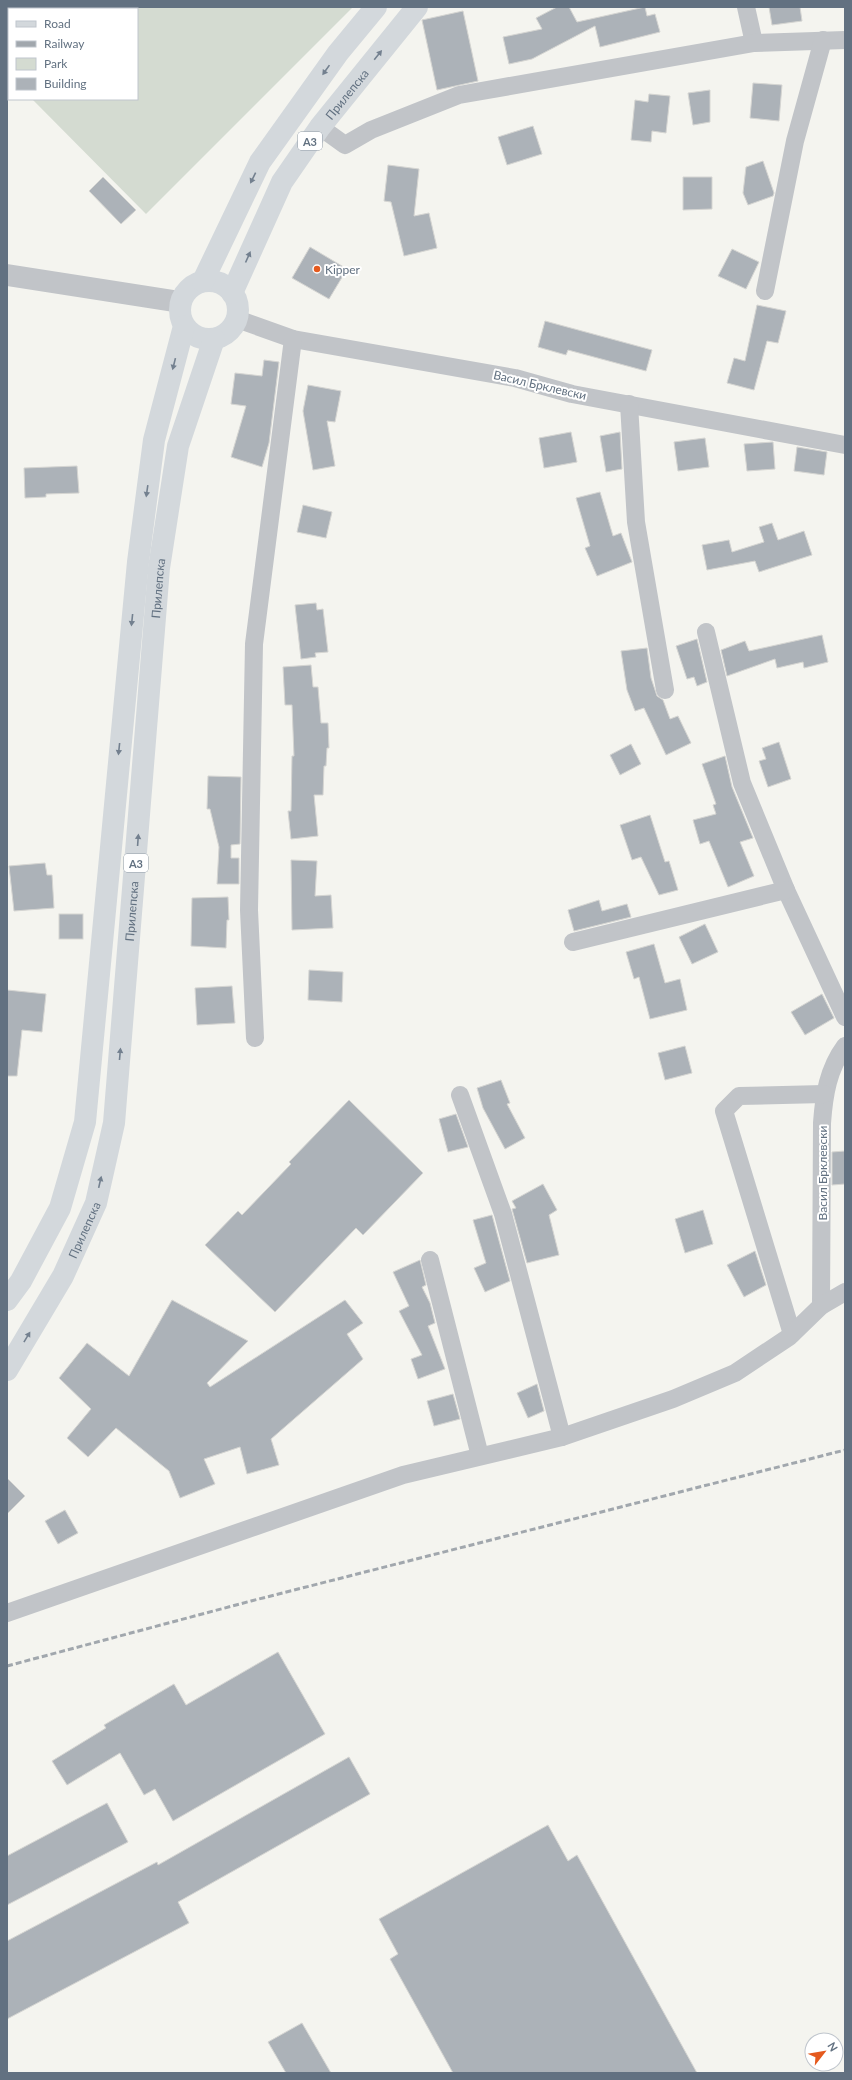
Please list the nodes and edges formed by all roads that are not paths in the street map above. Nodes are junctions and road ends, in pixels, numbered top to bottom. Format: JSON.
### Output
{"nodes":[{"id":1,"x":376,"y":7,"type":"edge"},
{"id":2,"x":416,"y":7,"type":"edge"},
{"id":3,"x":746,"y":7,"type":"edge"},
{"id":4,"x":823,"y":40,"type":"junction"},
{"id":5,"x":845,"y":40,"type":"edge"},
{"id":6,"x":754,"y":43,"type":"junction"},
{"id":7,"x":320,"y":127,"type":"junction"},
{"id":8,"x":7,"y":275,"type":"edge"},
{"id":9,"x":203,"y":281,"type":"junction"},
{"id":10,"x":766,"y":291,"type":"dead end"},
{"id":11,"x":232,"y":293,"type":"junction"},
{"id":12,"x":180,"y":302,"type":"junction"},
{"id":13,"x":237,"y":319,"type":"junction"},
{"id":14,"x":184,"y":326,"type":"junction"},
{"id":15,"x":214,"y":339,"type":"junction"},
{"id":16,"x":292,"y":339,"type":"junction"},
{"id":17,"x":629,"y":404,"type":"junction"},
{"id":18,"x":845,"y":445,"type":"edge"},
{"id":19,"x":706,"y":632,"type":"dead end"},
{"id":20,"x":665,"y":690,"type":"dead end"},
{"id":21,"x":786,"y":890,"type":"junction"},
{"id":22,"x":574,"y":942,"type":"dead end"},
{"id":23,"x":845,"y":1017,"type":"edge"},
{"id":24,"x":255,"y":1038,"type":"dead end"},
{"id":25,"x":845,"y":1046,"type":"edge"},
{"id":26,"x":824,"y":1094,"type":"junction"},
{"id":27,"x":460,"y":1095,"type":"dead end"},
{"id":28,"x":430,"y":1260,"type":"dead end"},
{"id":29,"x":845,"y":1292,"type":"edge"},
{"id":30,"x":7,"y":1300,"type":"edge"},
{"id":31,"x":821,"y":1306,"type":"junction"},
{"id":32,"x":792,"y":1334,"type":"junction"},
{"id":33,"x":7,"y":1370,"type":"edge"},
{"id":34,"x":562,"y":1437,"type":"junction"},
{"id":35,"x":480,"y":1456,"type":"junction"},
{"id":36,"x":7,"y":1613,"type":"edge"}],
"edges":[{"from":1,"to":9,"type":"main road","number":"A3","one_way":true},
{"from":7,"to":2,"type":"main road","name":"Прилепска","number":"A3","one_way":true},
{"from":3,"to":6,"type":"street"},
{"from":4,"to":5,"type":"street"},
{"from":4,"to":6,"type":"street"},
{"from":4,"to":10,"type":"street"},
{"from":6,"to":7,"type":"street"},
{"from":11,"to":7,"type":"main road","name":"Прилепска","number":"A3","one_way":true},
{"from":8,"to":12,"type":"street"},
{"from":9,"to":11,"type":"main road"},
{"from":9,"to":12,"type":"main road","number":"A3"},
{"from":11,"to":13,"type":"main road"},
{"from":12,"to":14,"type":"main road","number":"A3"},
{"from":13,"to":15,"type":"main road"},
{"from":13,"to":16,"type":"street","name":"Васил Брклевски"},
{"from":14,"to":15,"type":"main road"},
{"from":14,"to":30,"type":"main road","name":"Прилепска","number":"A3","one_way":true},
{"from":33,"to":15,"type":"main road","name":"Прилепска","number":"A3","one_way":true},
{"from":16,"to":17,"type":"street","name":"Васил Брклевски"},
{"from":16,"to":24,"type":"street"},
{"from":17,"to":18,"type":"street","name":"Васил Брклевски"},
{"from":17,"to":20,"type":"street"},
{"from":19,"to":21,"type":"street"},
{"from":21,"to":22,"type":"street"},
{"from":21,"to":23,"type":"street"},
{"from":25,"to":26,"type":"street","name":"Васил Брклевски"},
{"from":26,"to":31,"type":"street","name":"Васил Брклевски"},
{"from":26,"to":32,"type":"street"},
{"from":27,"to":34,"type":"street"},
{"from":28,"to":35,"type":"street"},
{"from":29,"to":31,"type":"street"},
{"from":31,"to":32,"type":"street"},
{"from":32,"to":34,"type":"street"},
{"from":34,"to":35,"type":"street"},
{"from":35,"to":36,"type":"street"}]}
